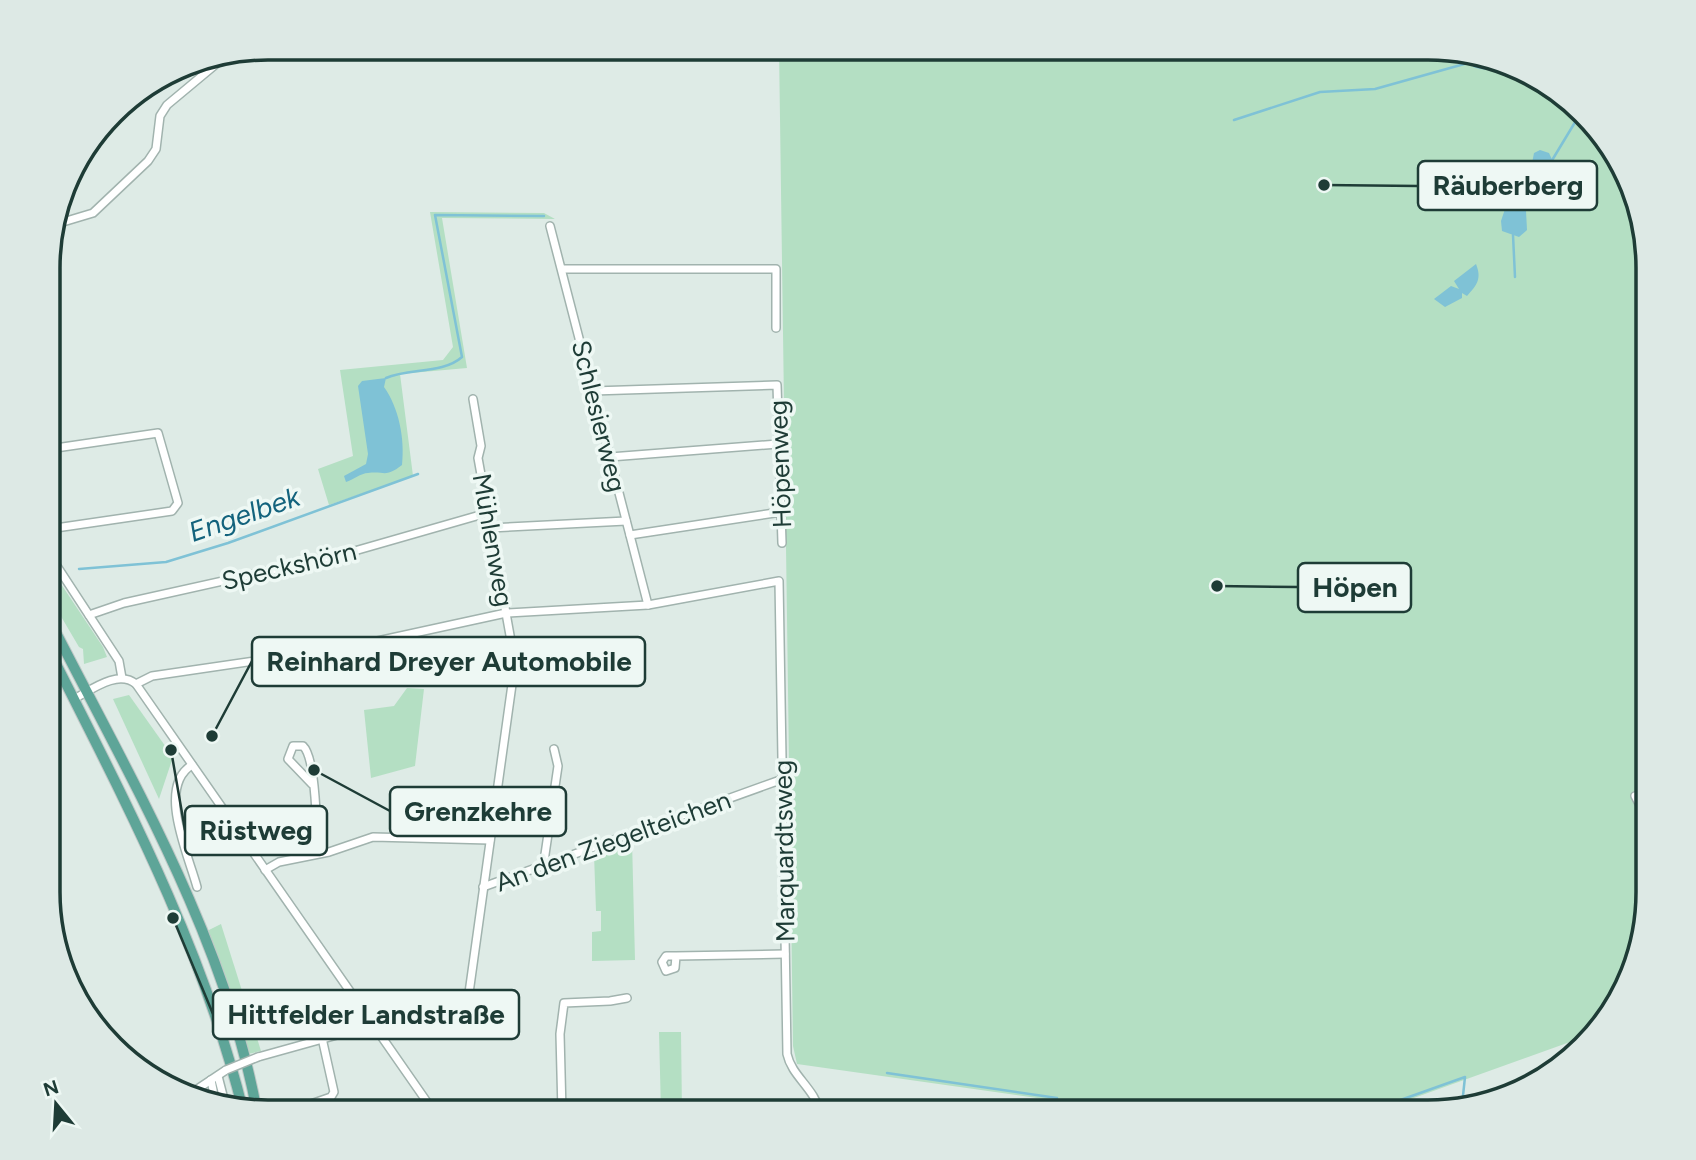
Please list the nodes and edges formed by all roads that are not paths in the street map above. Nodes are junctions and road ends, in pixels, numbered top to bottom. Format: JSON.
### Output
{"nodes":[{"id":1,"x":211,"y":68,"type":"edge"},
{"id":2,"x":65,"y":222,"type":"edge"},
{"id":3,"x":550,"y":226,"type":"dead end"},
{"id":4,"x":562,"y":269,"type":"junction"},
{"id":5,"x":776,"y":328,"type":"dead end"},
{"id":6,"x":593,"y":391,"type":"junction"},
{"id":7,"x":473,"y":399,"type":"dead end"},
{"id":8,"x":778,"y":443,"type":"junction"},
{"id":9,"x":60,"y":447,"type":"edge"},
{"id":10,"x":610,"y":457,"type":"junction"},
{"id":11,"x":781,"y":512,"type":"junction"},
{"id":12,"x":487,"y":513,"type":"junction"},
{"id":13,"x":626,"y":521,"type":"junction"},
{"id":14,"x":60,"y":527,"type":"edge"},
{"id":15,"x":490,"y":528,"type":"junction"},
{"id":16,"x":630,"y":535,"type":"junction"},
{"id":17,"x":782,"y":543,"type":"dead end"},
{"id":18,"x":60,"y":571,"type":"edge"},
{"id":19,"x":648,"y":605,"type":"junction"},
{"id":20,"x":506,"y":613,"type":"junction"},
{"id":21,"x":89,"y":615,"type":"junction"},
{"id":22,"x":60,"y":641,"type":"edge"},
{"id":23,"x":60,"y":672,"type":"edge"},
{"id":24,"x":122,"y":678,"type":"junction"},
{"id":25,"x":136,"y":684,"type":"junction"},
{"id":26,"x":86,"y":692,"type":"junction"},
{"id":27,"x":74,"y":699,"type":"junction"},
{"id":28,"x":554,"y":748,"type":"dead end"},
{"id":29,"x":192,"y":765,"type":"junction"},
{"id":30,"x":783,"y":779,"type":"junction"},
{"id":31,"x":313,"y":784,"type":"junction"},
{"id":32,"x":490,"y":840,"type":"junction"},
{"id":33,"x":315,"y":854,"type":"junction"},
{"id":34,"x":542,"y":868,"type":"junction"},
{"id":35,"x":265,"y":870,"type":"junction"},
{"id":36,"x":197,"y":887,"type":"dead end"},
{"id":37,"x":483,"y":887,"type":"junction"},
{"id":38,"x":785,"y":954,"type":"junction"},
{"id":39,"x":676,"y":956,"type":"dead end"},
{"id":40,"x":627,"y":998,"type":"dead end"},
{"id":41,"x":373,"y":1025,"type":"junction"},
{"id":42,"x":380,"y":1035,"type":"junction"},
{"id":43,"x":323,"y":1038,"type":"junction"},
{"id":44,"x":229,"y":1067,"type":"junction"},
{"id":45,"x":214,"y":1078,"type":"junction"},
{"id":46,"x":199,"y":1088,"type":"edge"},
{"id":47,"x":215,"y":1093,"type":"edge"},
{"id":48,"x":221,"y":1095,"type":"edge"},
{"id":49,"x":239,"y":1099,"type":"edge"},
{"id":50,"x":254,"y":1100,"type":"edge"},
{"id":51,"x":322,"y":1100,"type":"edge"},
{"id":52,"x":426,"y":1100,"type":"edge"},
{"id":53,"x":562,"y":1100,"type":"edge"},
{"id":54,"x":816,"y":1100,"type":"edge"}],
"edges":[{"from":1,"to":2,"type":"street"},
{"from":3,"to":4,"type":"street","name":"Schlesierweg"},
{"from":4,"to":5,"type":"street"},
{"from":4,"to":6,"type":"street","name":"Schlesierweg"},
{"from":6,"to":8,"type":"street","name":"Höpenweg"},
{"from":6,"to":10,"type":"street","name":"Schlesierweg"},
{"from":7,"to":12,"type":"street","name":"Mühlenweg"},
{"from":8,"to":10,"type":"street"},
{"from":8,"to":11,"type":"street","name":"Höpenweg"},
{"from":9,"to":14,"type":"street"},
{"from":10,"to":13,"type":"street","name":"Schlesierweg"},
{"from":11,"to":16,"type":"street"},
{"from":11,"to":17,"type":"street","name":"Höpenweg"},
{"from":12,"to":15,"type":"street","name":"Mühlenweg"},
{"from":12,"to":21,"type":"street","name":"Speckshörn"},
{"from":13,"to":15,"type":"street"},
{"from":13,"to":16,"type":"street","name":"Schlesierweg"},
{"from":15,"to":20,"type":"street","name":"Mühlenweg"},
{"from":16,"to":19,"type":"street","name":"Schlesierweg"},
{"from":18,"to":21,"type":"street"},
{"from":19,"to":20,"type":"street"},
{"from":19,"to":30,"type":"street","name":"Marquardtsweg"},
{"from":20,"to":25,"type":"street"},
{"from":20,"to":32,"type":"street","name":"Mühlenweg"},
{"from":21,"to":24,"type":"street"},
{"from":22,"to":26,"type":"main road"},
{"from":23,"to":27,"type":"main road"},
{"from":24,"to":25,"type":"street"},
{"from":24,"to":26,"type":"street"},
{"from":25,"to":29,"type":"street"},
{"from":26,"to":27,"type":"street"},
{"from":26,"to":50,"type":"main road"},
{"from":27,"to":44,"type":"main road"},
{"from":28,"to":34,"type":"street"},
{"from":29,"to":35,"type":"street"},
{"from":29,"to":36,"type":"street"},
{"from":30,"to":34,"type":"street","name":"An den Ziegelteichen"},
{"from":30,"to":38,"type":"street","name":"Marquardtsweg"},
{"from":31,"to":31,"type":"street"},
{"from":31,"to":33,"type":"street"},
{"from":32,"to":33,"type":"street"},
{"from":32,"to":37,"type":"street","name":"Mühlenweg"},
{"from":33,"to":35,"type":"street"},
{"from":34,"to":37,"type":"street","name":"An den Ziegelteichen"},
{"from":35,"to":41,"type":"street"},
{"from":37,"to":42,"type":"street","name":"Mühlenweg"},
{"from":38,"to":39,"type":"street"},
{"from":38,"to":54,"type":"street","name":"Marquardtsweg"},
{"from":40,"to":53,"type":"street"},
{"from":41,"to":42,"type":"street"},
{"from":41,"to":43,"type":"street"},
{"from":42,"to":52,"type":"street"},
{"from":43,"to":44,"type":"street","bridge":true},
{"from":43,"to":51,"type":"street"},
{"from":44,"to":45,"type":"street"},
{"from":44,"to":49,"type":"main road"},
{"from":45,"to":46,"type":"street"},
{"from":45,"to":47,"type":"street"},
{"from":45,"to":48,"type":"street"}]}
